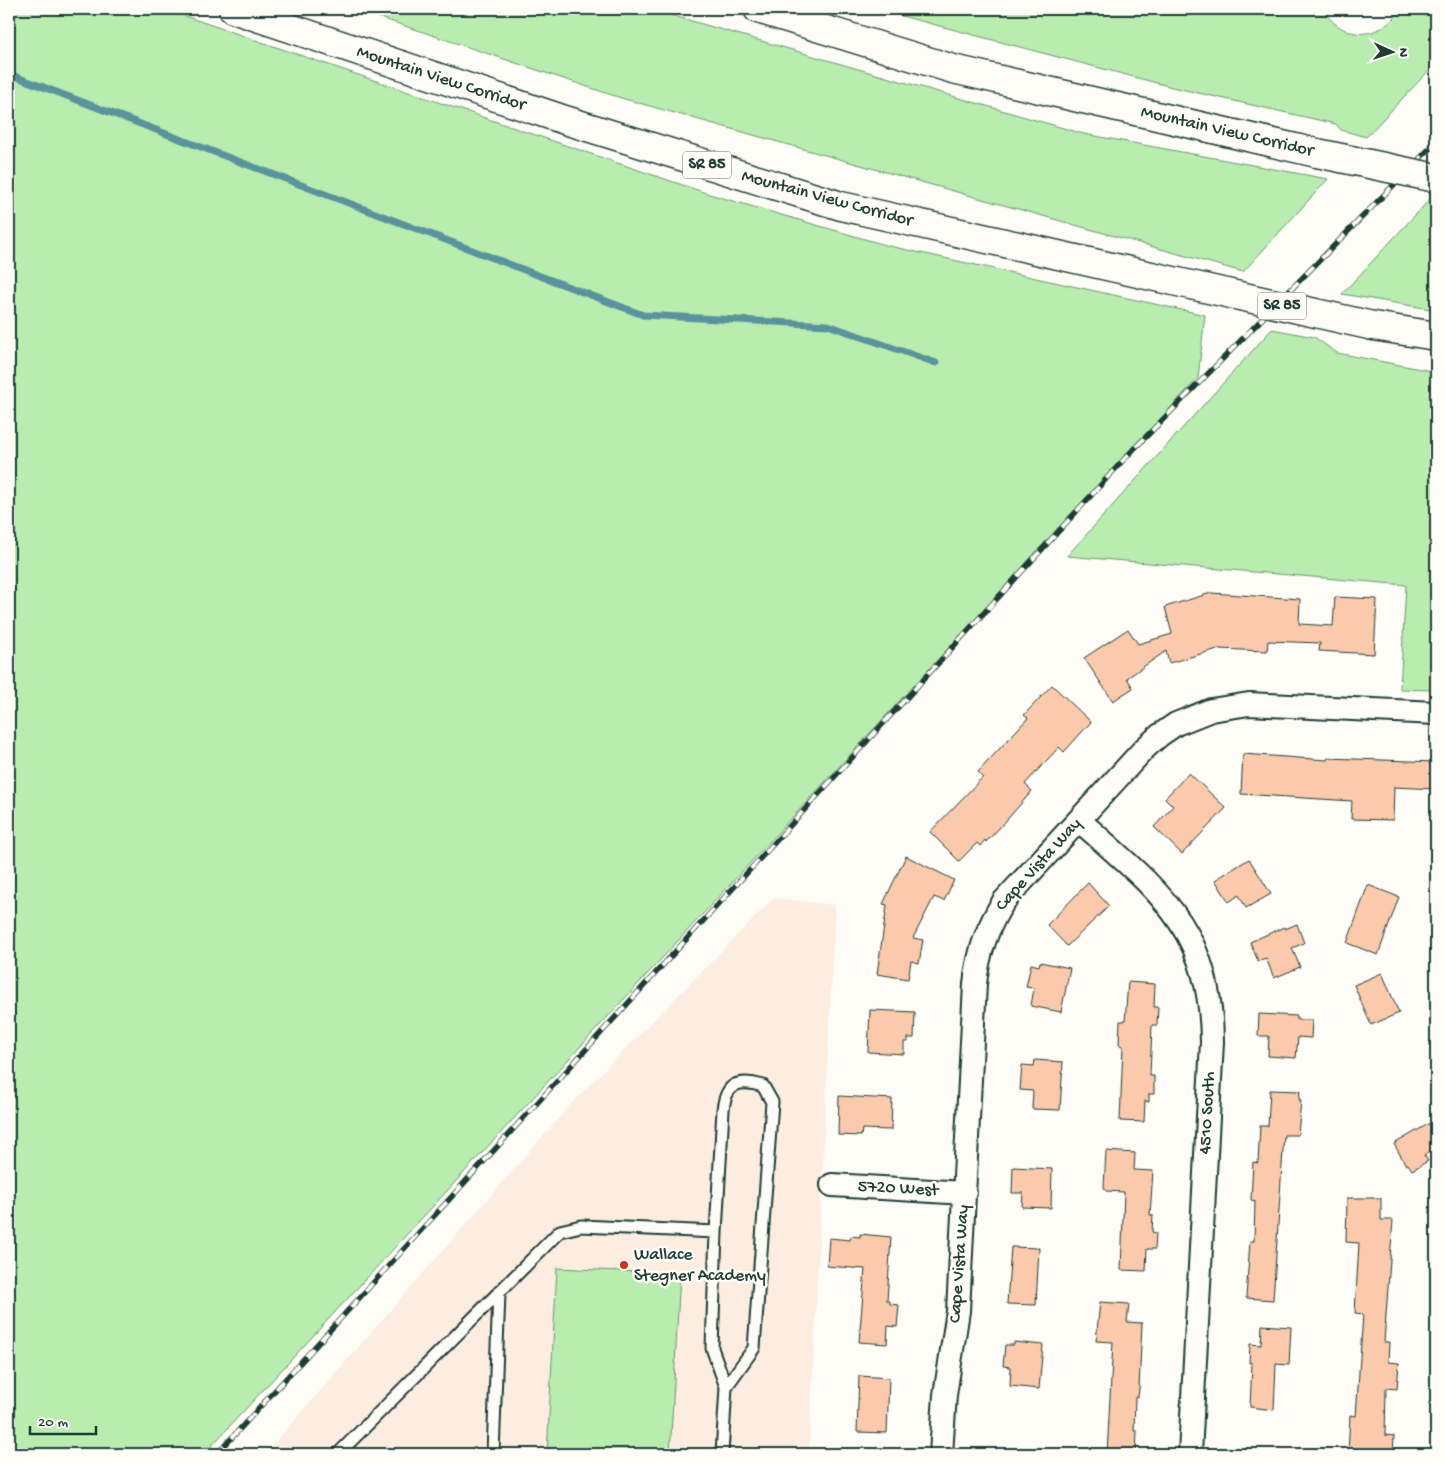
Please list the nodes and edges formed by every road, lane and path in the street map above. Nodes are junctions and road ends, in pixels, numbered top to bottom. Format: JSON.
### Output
{"nodes":[{"id":1,"x":233,"y":9,"type":"edge"},
{"id":2,"x":758,"y":9,"type":"edge"},
{"id":3,"x":1436,"y":178,"type":"edge"},
{"id":4,"x":1436,"y":336,"type":"edge"},
{"id":5,"x":1436,"y":713,"type":"edge"},
{"id":6,"x":1079,"y":820,"type":"junction"},
{"id":7,"x":832,"y":1186,"type":"dead end"},
{"id":8,"x":965,"y":1193,"type":"junction"},
{"id":9,"x":716,"y":1232,"type":"junction"},
{"id":10,"x":499,"y":1293,"type":"junction"},
{"id":11,"x":726,"y":1387,"type":"junction"},
{"id":12,"x":338,"y":1454,"type":"edge"},
{"id":13,"x":492,"y":1454,"type":"edge"},
{"id":14,"x":722,"y":1454,"type":"edge"},
{"id":15,"x":941,"y":1454,"type":"edge"},
{"id":16,"x":1190,"y":1454,"type":"edge"}],
"edges":[{"from":1,"to":4,"type":"highway","name":"Mountain View Corridor","number":"SR 85","bridge":true},
{"from":2,"to":3,"type":"highway","name":"Mountain View Corridor","bridge":true},
{"from":5,"to":6,"type":"street","name":"Cape Vista Way"},
{"from":6,"to":8,"type":"street","name":"Cape Vista Way"},
{"from":6,"to":16,"type":"street","name":"4510 South"},
{"from":7,"to":8,"type":"street","name":"5720 West"},
{"from":8,"to":15,"type":"street","name":"Cape Vista Way"},
{"from":9,"to":10,"type":"lane"},
{"from":9,"to":11,"type":"lane"},
{"from":9,"to":11,"type":"lane"},
{"from":10,"to":12,"type":"lane"},
{"from":10,"to":13,"type":"lane"},
{"from":11,"to":14,"type":"lane"}]}
